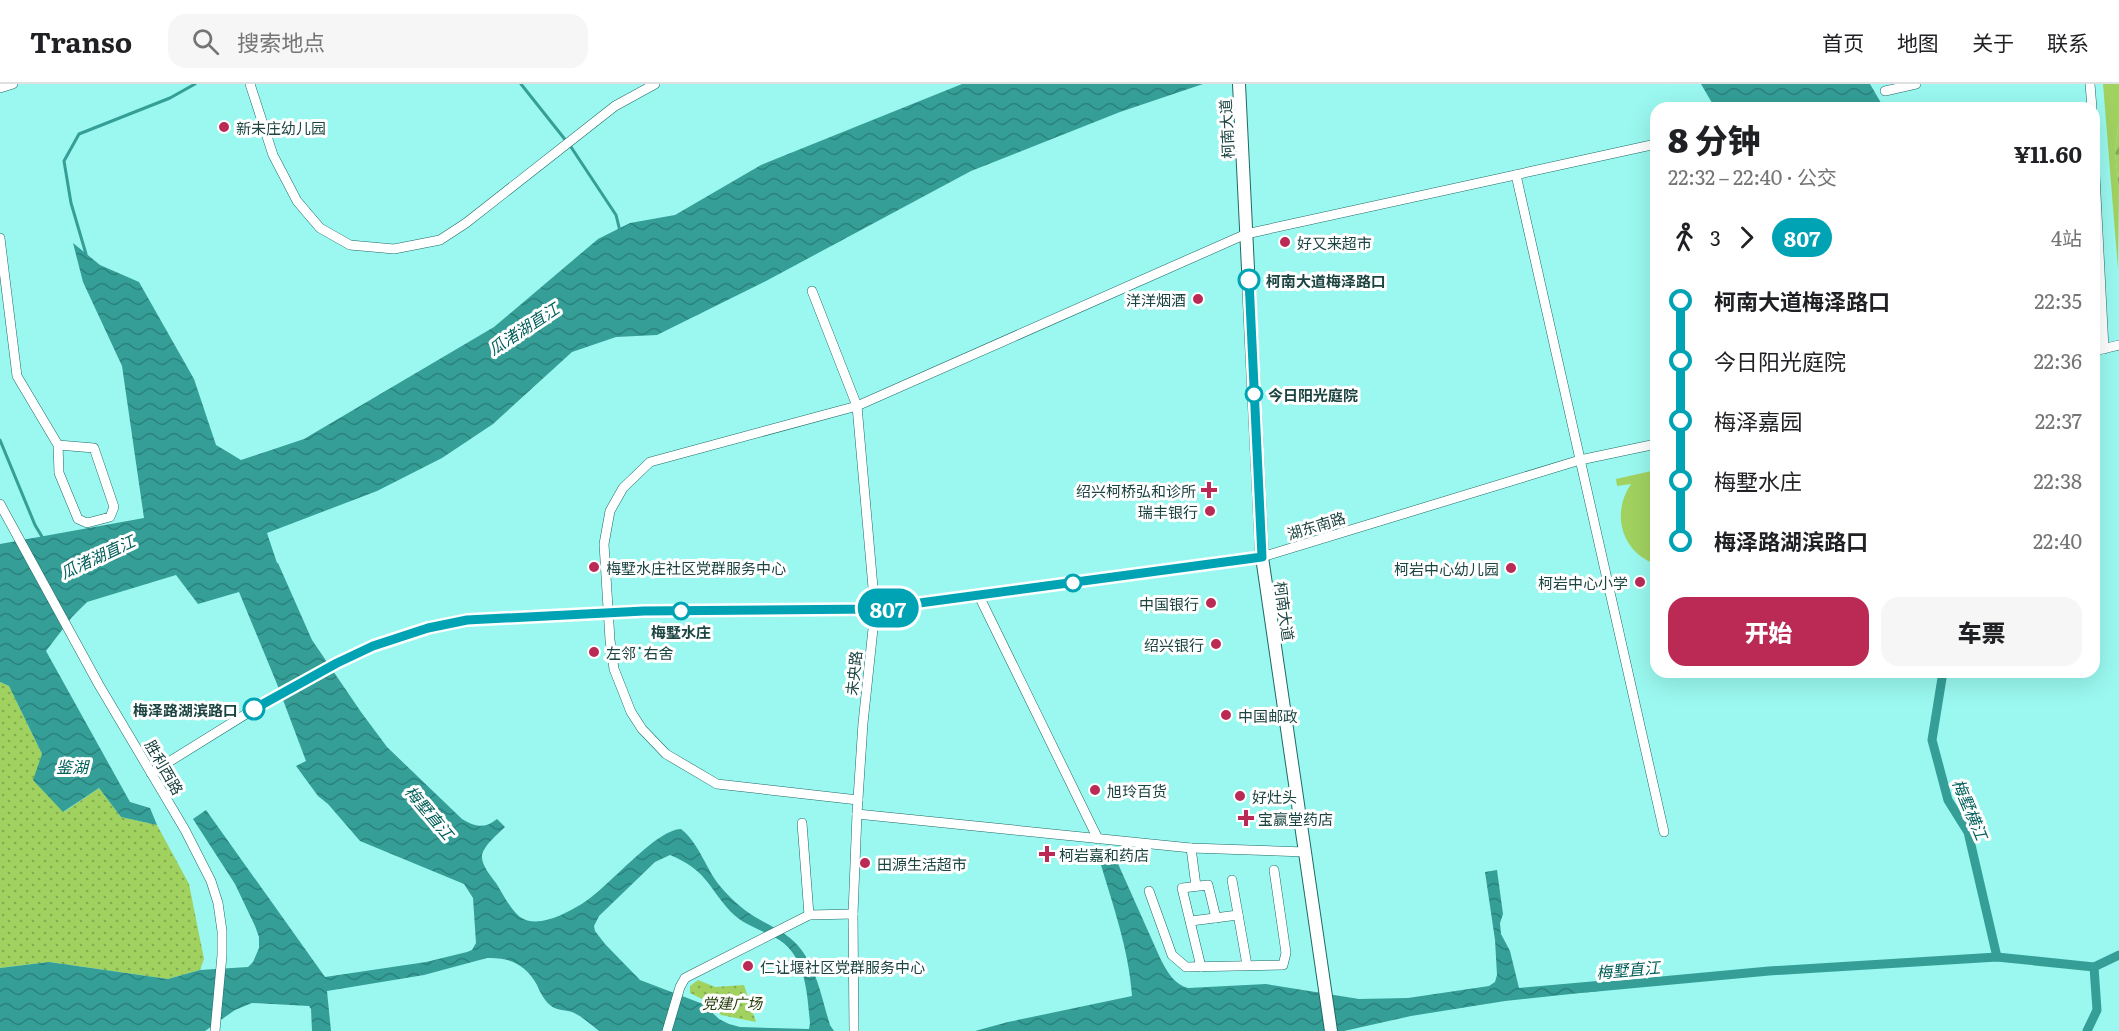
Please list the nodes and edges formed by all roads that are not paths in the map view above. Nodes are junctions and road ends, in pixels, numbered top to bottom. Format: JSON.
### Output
{"nodes":[{"id":1,"x":13,"y":84,"type":"edge"},
{"id":2,"x":250,"y":84,"type":"edge"},
{"id":3,"x":655,"y":84,"type":"edge"},
{"id":4,"x":1239,"y":84,"type":"edge"},
{"id":5,"x":1916,"y":84,"type":"edge"},
{"id":6,"x":2090,"y":84,"type":"edge"},
{"id":7,"x":0,"y":88,"type":"edge"},
{"id":8,"x":1885,"y":91,"type":"dead end"},
{"id":9,"x":2092,"y":102,"type":"edge"},
{"id":10,"x":1650,"y":145,"type":"edge"},
{"id":11,"x":1516,"y":175,"type":"junction"},
{"id":12,"x":1246,"y":234,"type":"junction"},
{"id":13,"x":0,"y":238,"type":"edge"},
{"id":14,"x":812,"y":291,"type":"dead end"},
{"id":15,"x":2119,"y":345,"type":"edge"},
{"id":16,"x":2100,"y":350,"type":"edge"},
{"id":17,"x":857,"y":406,"type":"junction"},
{"id":18,"x":58,"y":445,"type":"junction"},
{"id":19,"x":1650,"y":445,"type":"edge"},
{"id":20,"x":1580,"y":460,"type":"junction"},
{"id":21,"x":0,"y":504,"type":"edge"},
{"id":22,"x":1262,"y":557,"type":"junction"},
{"id":23,"x":979,"y":596,"type":"junction"},
{"id":24,"x":875,"y":609,"type":"junction"},
{"id":25,"x":608,"y":613,"type":"junction"},
{"id":26,"x":151,"y":772,"type":"junction"},
{"id":27,"x":858,"y":800,"type":"junction"},
{"id":28,"x":857,"y":814,"type":"junction"},
{"id":29,"x":802,"y":823,"type":"dead end"},
{"id":30,"x":1664,"y":832,"type":"dead end"},
{"id":31,"x":1098,"y":839,"type":"junction"},
{"id":32,"x":1191,"y":848,"type":"junction"},
{"id":33,"x":1305,"y":852,"type":"junction"},
{"id":34,"x":1274,"y":870,"type":"dead end"},
{"id":35,"x":1232,"y":880,"type":"dead end"},
{"id":36,"x":1196,"y":886,"type":"junction"},
{"id":37,"x":1149,"y":891,"type":"dead end"},
{"id":38,"x":853,"y":914,"type":"junction"},
{"id":39,"x":809,"y":915,"type":"junction"},
{"id":40,"x":1238,"y":915,"type":"junction"},
{"id":41,"x":1216,"y":918,"type":"junction"},
{"id":42,"x":1191,"y":921,"type":"junction"},
{"id":43,"x":1247,"y":965,"type":"junction"},
{"id":44,"x":1201,"y":966,"type":"junction"},
{"id":45,"x":214,"y":1031,"type":"edge"},
{"id":46,"x":667,"y":1031,"type":"edge"},
{"id":47,"x":854,"y":1031,"type":"edge"},
{"id":48,"x":1331,"y":1031,"type":"edge"}],
"edges":[{"from":1,"to":7,"type":"street"},
{"from":2,"to":3,"type":"street"},
{"from":4,"to":12,"type":"main road","name":"柯南大道"},
{"from":5,"to":8,"type":"street"},
{"from":6,"to":9,"type":"street"},
{"from":10,"to":11,"type":"street"},
{"from":11,"to":12,"type":"street"},
{"from":11,"to":20,"type":"street"},
{"from":12,"to":17,"type":"street"},
{"from":12,"to":22,"type":"main road","name":"柯南大道"},
{"from":13,"to":18,"type":"street"},
{"from":14,"to":17,"type":"street","name":"未央路"},
{"from":15,"to":16,"type":"street"},
{"from":17,"to":24,"type":"street","name":"未央路"},
{"from":17,"to":25,"type":"street"},
{"from":18,"to":18,"type":"street"},
{"from":19,"to":20,"type":"street","name":"湖东南路"},
{"from":20,"to":22,"type":"street","name":"湖东南路"},
{"from":20,"to":30,"type":"street"},
{"from":21,"to":26,"type":"street","name":"胜利西路"},
{"from":22,"to":23,"type":"street","name":"湖东南路"},
{"from":22,"to":33,"type":"main road","name":"柯南大道"},
{"from":23,"to":24,"type":"street","name":"湖东南路"},
{"from":23,"to":31,"type":"street"},
{"from":24,"to":25,"type":"street","name":"湖东南路"},
{"from":24,"to":27,"type":"street","name":"未央路"},
{"from":25,"to":26,"type":"street","name":"湖东南路"},
{"from":25,"to":27,"type":"street"},
{"from":26,"to":45,"type":"street","name":"胜利西路"},
{"from":27,"to":28,"type":"street","name":"未央路"},
{"from":28,"to":31,"type":"street"},
{"from":28,"to":38,"type":"street","name":"未央路"},
{"from":29,"to":39,"type":"street"},
{"from":31,"to":32,"type":"street"},
{"from":32,"to":33,"type":"street"},
{"from":32,"to":36,"type":"street"},
{"from":33,"to":48,"type":"main road","name":"柯南大道"},
{"from":34,"to":43,"type":"street"},
{"from":35,"to":40,"type":"street"},
{"from":36,"to":41,"type":"street"},
{"from":36,"to":42,"type":"street"},
{"from":37,"to":44,"type":"street"},
{"from":38,"to":39,"type":"street"},
{"from":38,"to":47,"type":"street","name":"未央路"},
{"from":39,"to":46,"type":"street"},
{"from":40,"to":41,"type":"street"},
{"from":40,"to":43,"type":"street"},
{"from":41,"to":42,"type":"street"},
{"from":42,"to":44,"type":"street"},
{"from":43,"to":44,"type":"street"}]}
